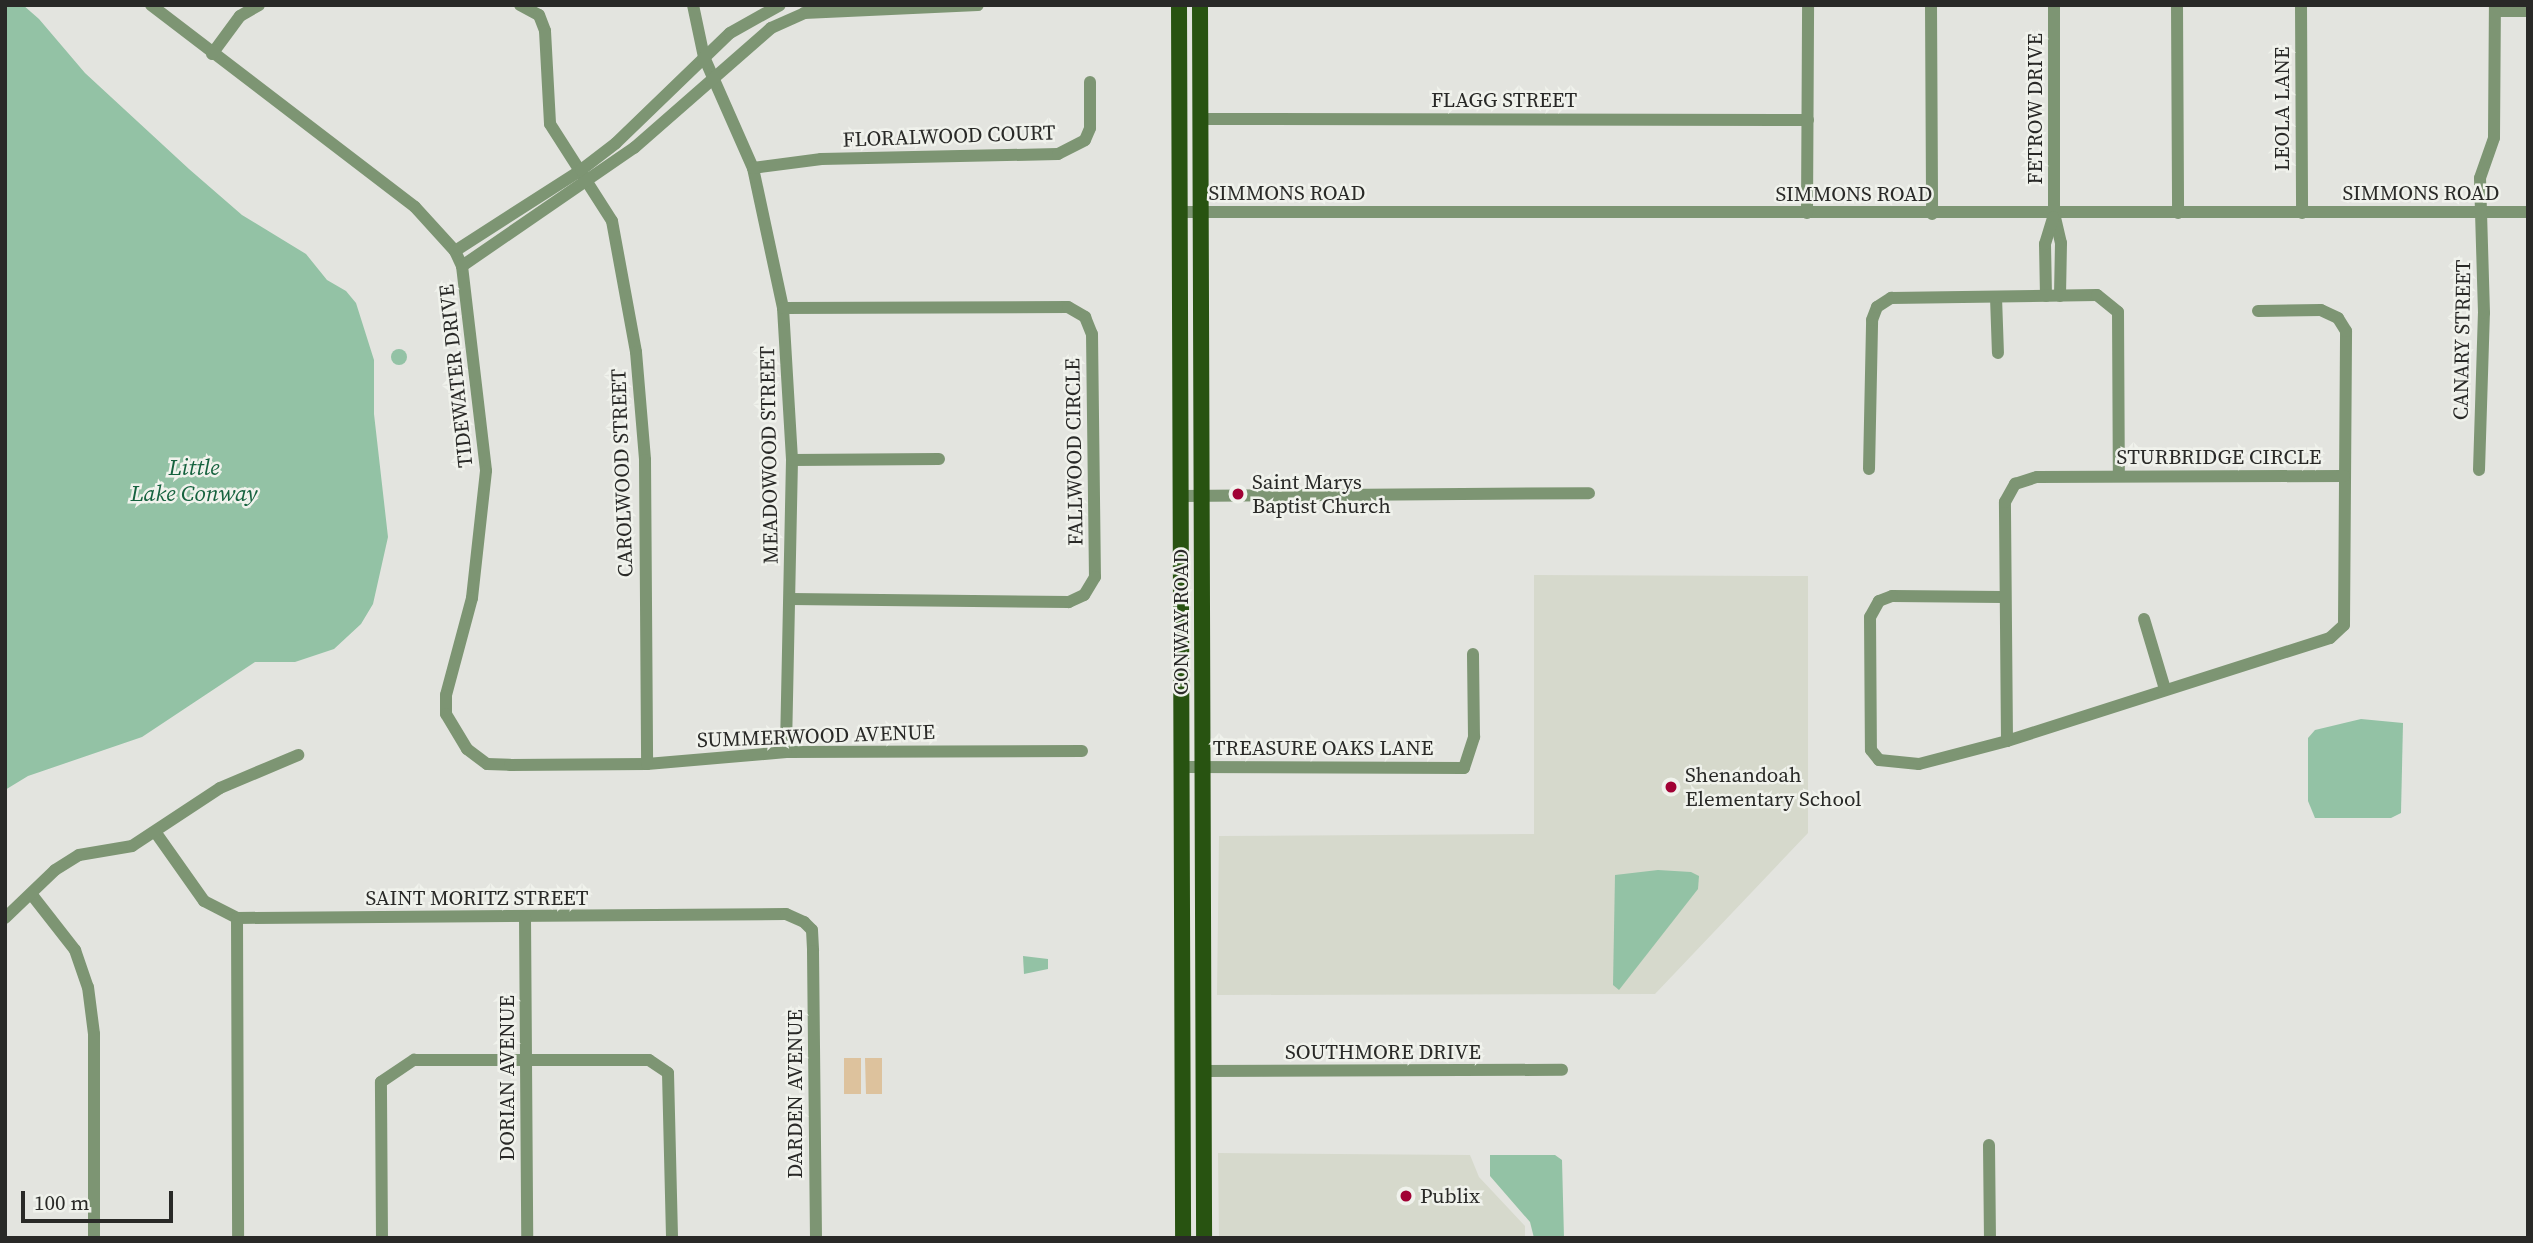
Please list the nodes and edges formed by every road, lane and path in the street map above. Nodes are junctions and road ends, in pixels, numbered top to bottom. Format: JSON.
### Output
{"nodes":[{"id":1,"x":150,"y":5,"type":"edge"},
{"id":2,"x":259,"y":5,"type":"edge"},
{"id":3,"x":520,"y":5,"type":"edge"},
{"id":4,"x":693,"y":5,"type":"edge"},
{"id":5,"x":780,"y":5,"type":"edge"},
{"id":6,"x":978,"y":5,"type":"edge"},
{"id":7,"x":1179,"y":5,"type":"edge"},
{"id":8,"x":1200,"y":5,"type":"edge"},
{"id":9,"x":1808,"y":5,"type":"edge"},
{"id":10,"x":1931,"y":5,"type":"edge"},
{"id":11,"x":2054,"y":5,"type":"edge"},
{"id":12,"x":2177,"y":5,"type":"edge"},
{"id":13,"x":2301,"y":5,"type":"edge"},
{"id":14,"x":901,"y":7,"type":"edge"},
{"id":15,"x":2495,"y":8,"type":"edge"},
{"id":16,"x":2528,"y":11,"type":"edge"},
{"id":17,"x":212,"y":54,"type":"junction"},
{"id":18,"x":704,"y":57,"type":"junction"},
{"id":19,"x":712,"y":75,"type":"junction"},
{"id":20,"x":1090,"y":82,"type":"dead end"},
{"id":21,"x":1200,"y":119,"type":"junction"},
{"id":22,"x":1808,"y":120,"type":"junction"},
{"id":23,"x":753,"y":168,"type":"junction"},
{"id":24,"x":581,"y":170,"type":"junction"},
{"id":25,"x":590,"y":182,"type":"junction"},
{"id":26,"x":2482,"y":211,"type":"junction"},
{"id":27,"x":1180,"y":212,"type":"junction"},
{"id":28,"x":1201,"y":212,"type":"junction"},
{"id":29,"x":2528,"y":212,"type":"edge"},
{"id":30,"x":1807,"y":213,"type":"junction"},
{"id":31,"x":2302,"y":213,"type":"junction"},
{"id":32,"x":1932,"y":214,"type":"junction"},
{"id":33,"x":2054,"y":214,"type":"junction"},
{"id":34,"x":2178,"y":214,"type":"junction"},
{"id":35,"x":455,"y":251,"type":"junction"},
{"id":36,"x":463,"y":266,"type":"junction"},
{"id":37,"x":2046,"y":296,"type":"junction"},
{"id":38,"x":2060,"y":296,"type":"junction"},
{"id":39,"x":1996,"y":297,"type":"junction"},
{"id":40,"x":783,"y":308,"type":"junction"},
{"id":41,"x":2258,"y":311,"type":"dead end"},
{"id":42,"x":1998,"y":353,"type":"dead end"},
{"id":43,"x":939,"y":459,"type":"dead end"},
{"id":44,"x":792,"y":460,"type":"junction"},
{"id":45,"x":1869,"y":470,"type":"dead end"},
{"id":46,"x":2479,"y":470,"type":"dead end"},
{"id":47,"x":2119,"y":476,"type":"junction"},
{"id":48,"x":2344,"y":476,"type":"junction"},
{"id":49,"x":1589,"y":493,"type":"dead end"},
{"id":50,"x":1181,"y":496,"type":"junction"},
{"id":51,"x":1202,"y":496,"type":"junction"},
{"id":52,"x":2003,"y":597,"type":"junction"},
{"id":53,"x":791,"y":599,"type":"junction"},
{"id":54,"x":2144,"y":619,"type":"dead end"},
{"id":55,"x":1473,"y":654,"type":"dead end"},
{"id":56,"x":2165,"y":689,"type":"junction"},
{"id":57,"x":2007,"y":741,"type":"junction"},
{"id":58,"x":1082,"y":751,"type":"dead end"},
{"id":59,"x":786,"y":752,"type":"junction"},
{"id":60,"x":298,"y":755,"type":"dead end"},
{"id":61,"x":648,"y":764,"type":"junction"},
{"id":62,"x":510,"y":765,"type":"joint"},
{"id":63,"x":1182,"y":767,"type":"junction"},
{"id":64,"x":1202,"y":767,"type":"junction"},
{"id":65,"x":156,"y":833,"type":"junction"},
{"id":66,"x":32,"y":895,"type":"junction"},
{"id":67,"x":525,"y":917,"type":"junction"},
{"id":68,"x":5,"y":918,"type":"edge"},
{"id":69,"x":237,"y":918,"type":"junction"},
{"id":70,"x":813,"y":951,"type":"joint"},
{"id":71,"x":1182,"y":953,"type":"junction"},
{"id":72,"x":1202,"y":958,"type":"junction"},
{"id":73,"x":1182,"y":976,"type":"junction"},
{"id":74,"x":526,"y":1061,"type":"junction"},
{"id":75,"x":1182,"y":1068,"type":"junction"},
{"id":76,"x":1562,"y":1070,"type":"dead end"},
{"id":77,"x":1203,"y":1071,"type":"junction"},
{"id":78,"x":1989,"y":1145,"type":"dead end"},
{"id":79,"x":1182,"y":1166,"type":"junction"},
{"id":80,"x":1204,"y":1169,"type":"junction"},
{"id":81,"x":94,"y":1238,"type":"edge"},
{"id":82,"x":238,"y":1238,"type":"edge"},
{"id":83,"x":382,"y":1238,"type":"edge"},
{"id":84,"x":527,"y":1238,"type":"edge"},
{"id":85,"x":671,"y":1238,"type":"edge"},
{"id":86,"x":816,"y":1238,"type":"edge"},
{"id":87,"x":1183,"y":1238,"type":"edge"},
{"id":88,"x":1202,"y":1238,"type":"edge"},
{"id":89,"x":1990,"y":1238,"type":"edge"}],
"edges":[{"from":1,"to":17,"type":"street","name":"TIDEWATER DRIVE"},
{"from":2,"to":17,"type":"street"},
{"from":3,"to":24,"type":"street","name":"CAROLWOOD STREET"},
{"from":4,"to":18,"type":"street","name":"MEADOWOOD STREET"},
{"from":5,"to":18,"type":"street"},
{"from":6,"to":14,"type":"street"},
{"from":7,"to":27,"type":"main road","name":"CONWAY ROAD"},
{"from":8,"to":21,"type":"main road","name":"CONWAY ROAD"},
{"from":9,"to":22,"type":"street"},
{"from":10,"to":32,"type":"street"},
{"from":11,"to":33,"type":"street","name":"FETROW DRIVE"},
{"from":12,"to":34,"type":"street"},
{"from":13,"to":31,"type":"street","name":"LEOLA LANE"},
{"from":14,"to":19,"type":"street"},
{"from":15,"to":16,"type":"street"},
{"from":15,"to":26,"type":"street","name":"CANARY STREET"},
{"from":17,"to":35,"type":"street","name":"TIDEWATER DRIVE"},
{"from":18,"to":19,"type":"street","name":"MEADOWOOD STREET"},
{"from":18,"to":24,"type":"street"},
{"from":19,"to":23,"type":"street","name":"MEADOWOOD STREET"},
{"from":19,"to":25,"type":"street"},
{"from":20,"to":23,"type":"street","name":"FLORALWOOD COURT"},
{"from":21,"to":22,"type":"street","name":"FLAGG STREET"},
{"from":21,"to":28,"type":"main road","name":"CONWAY ROAD"},
{"from":22,"to":30,"type":"street"},
{"from":23,"to":40,"type":"street","name":"MEADOWOOD STREET"},
{"from":24,"to":25,"type":"street","name":"CAROLWOOD STREET"},
{"from":24,"to":35,"type":"street"},
{"from":25,"to":36,"type":"street"},
{"from":25,"to":61,"type":"street","name":"CAROLWOOD STREET"},
{"from":26,"to":29,"type":"street","name":"SIMMONS ROAD"},
{"from":26,"to":31,"type":"street","name":"SIMMONS ROAD"},
{"from":26,"to":46,"type":"street","name":"CANARY STREET"},
{"from":27,"to":28,"type":"street","name":"SIMMONS ROAD"},
{"from":27,"to":50,"type":"main road","name":"CONWAY ROAD"},
{"from":28,"to":30,"type":"street","name":"SIMMONS ROAD"},
{"from":28,"to":51,"type":"main road","name":"CONWAY ROAD"},
{"from":30,"to":32,"type":"street","name":"SIMMONS ROAD"},
{"from":31,"to":34,"type":"street","name":"SIMMONS ROAD"},
{"from":32,"to":33,"type":"street","name":"SIMMONS ROAD"},
{"from":33,"to":34,"type":"street","name":"SIMMONS ROAD"},
{"from":33,"to":37,"type":"street"},
{"from":33,"to":38,"type":"street"},
{"from":35,"to":36,"type":"street","name":"TIDEWATER DRIVE"},
{"from":36,"to":62,"type":"street","name":"TIDEWATER DRIVE"},
{"from":37,"to":38,"type":"street"},
{"from":37,"to":39,"type":"street"},
{"from":38,"to":47,"type":"street"},
{"from":39,"to":42,"type":"street"},
{"from":39,"to":45,"type":"street"},
{"from":40,"to":44,"type":"street","name":"MEADOWOOD STREET"},
{"from":40,"to":53,"type":"street","name":"FALLWOOD CIRCLE"},
{"from":41,"to":48,"type":"street"},
{"from":43,"to":44,"type":"street"},
{"from":44,"to":53,"type":"street","name":"MEADOWOOD STREET"},
{"from":47,"to":48,"type":"street","name":"STURBRIDGE CIRCLE"},
{"from":47,"to":52,"type":"street","name":"STURBRIDGE CIRCLE"},
{"from":48,"to":56,"type":"street","name":"STURBRIDGE CIRCLE"},
{"from":49,"to":51,"type":"street"},
{"from":50,"to":51,"type":"street"},
{"from":50,"to":63,"type":"main road","name":"CONWAY ROAD"},
{"from":51,"to":64,"type":"main road","name":"CONWAY ROAD"},
{"from":52,"to":57,"type":"street","name":"STURBRIDGE CIRCLE"},
{"from":52,"to":57,"type":"street"},
{"from":53,"to":59,"type":"street","name":"MEADOWOOD STREET"},
{"from":54,"to":56,"type":"street"},
{"from":55,"to":64,"type":"street","name":"TREASURE OAKS LANE"},
{"from":56,"to":57,"type":"street","name":"STURBRIDGE CIRCLE"},
{"from":58,"to":59,"type":"street","name":"SUMMERWOOD AVENUE"},
{"from":59,"to":61,"type":"street","name":"SUMMERWOOD AVENUE"},
{"from":60,"to":65,"type":"street"},
{"from":61,"to":62,"type":"street","name":"SUMMERWOOD AVENUE"},
{"from":63,"to":64,"type":"street","name":"TREASURE OAKS LANE"},
{"from":63,"to":71,"type":"main road","name":"CONWAY ROAD"},
{"from":64,"to":72,"type":"main road","name":"CONWAY ROAD"},
{"from":65,"to":66,"type":"street"},
{"from":65,"to":69,"type":"street","name":"SAINT MORITZ STREET"},
{"from":66,"to":68,"type":"street"},
{"from":66,"to":81,"type":"street"},
{"from":67,"to":69,"type":"street","name":"SAINT MORITZ STREET"},
{"from":67,"to":70,"type":"street","name":"SAINT MORITZ STREET"},
{"from":67,"to":74,"type":"street","name":"DORIAN AVENUE"},
{"from":69,"to":82,"type":"street"},
{"from":70,"to":86,"type":"street","name":"DARDEN AVENUE"},
{"from":71,"to":72,"type":"street"},
{"from":71,"to":73,"type":"main road","name":"CONWAY ROAD"},
{"from":72,"to":73,"type":"street"},
{"from":72,"to":77,"type":"main road","name":"CONWAY ROAD"},
{"from":73,"to":75,"type":"main road","name":"CONWAY ROAD"},
{"from":74,"to":83,"type":"street"},
{"from":74,"to":84,"type":"street","name":"DORIAN AVENUE"},
{"from":74,"to":85,"type":"street"},
{"from":75,"to":79,"type":"main road","name":"CONWAY ROAD"},
{"from":75,"to":80,"type":"main road"},
{"from":76,"to":77,"type":"street","name":"SOUTHMORE DRIVE"},
{"from":77,"to":80,"type":"main road","name":"CONWAY ROAD"},
{"from":78,"to":89,"type":"street"},
{"from":79,"to":87,"type":"main road","name":"CONWAY ROAD"},
{"from":79,"to":88,"type":"main road"},
{"from":80,"to":88,"type":"main road","name":"CONWAY ROAD"}]}
